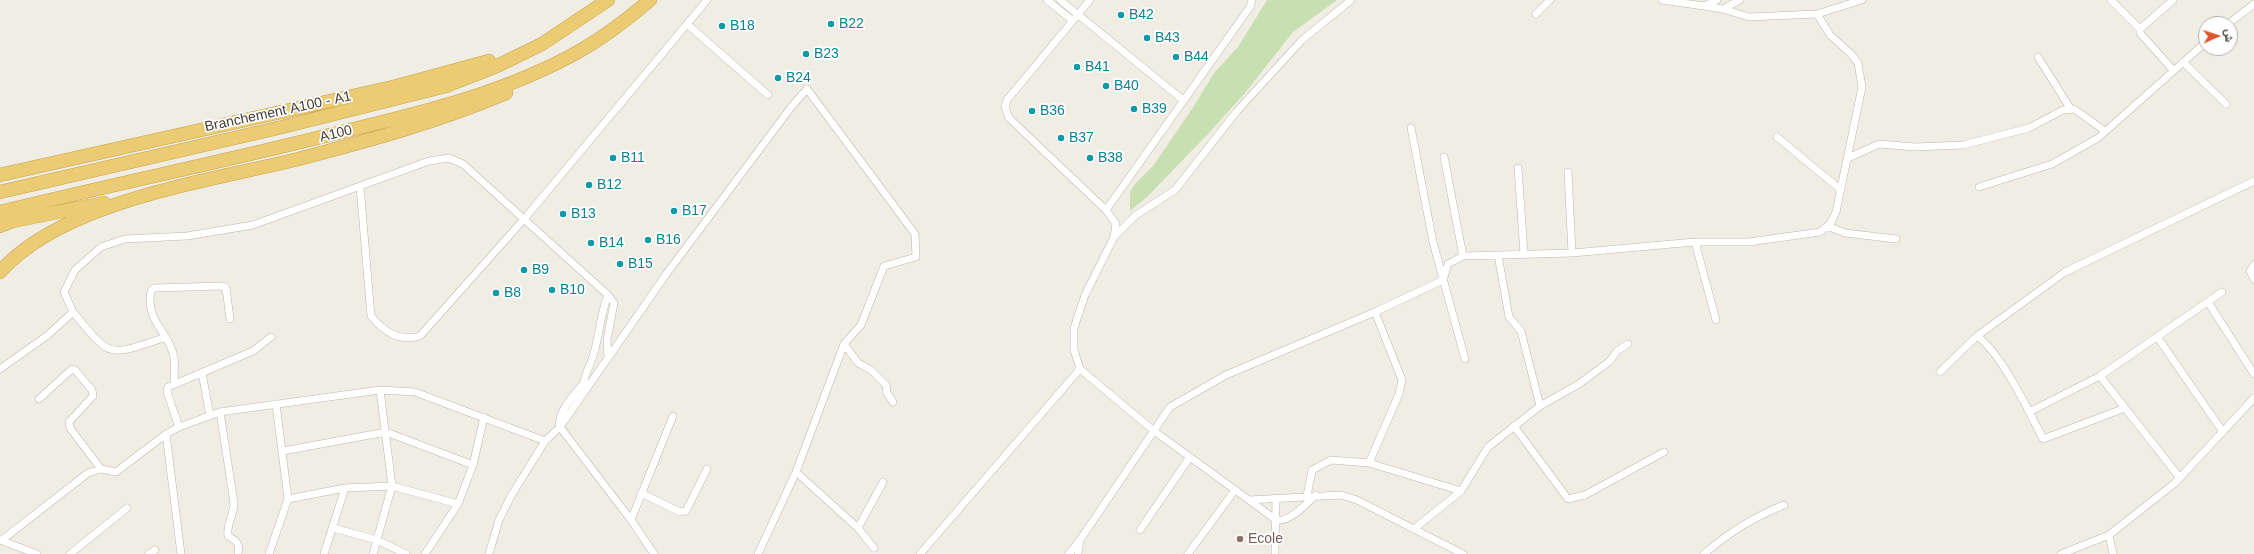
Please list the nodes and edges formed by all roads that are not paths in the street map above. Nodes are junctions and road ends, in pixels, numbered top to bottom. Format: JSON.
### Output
{"nodes":[{"id":1,"x":608,"y":0,"type":"edge"},
{"id":2,"x":650,"y":0,"type":"edge"},
{"id":3,"x":707,"y":0,"type":"edge"},
{"id":4,"x":1047,"y":0,"type":"edge"},
{"id":5,"x":1060,"y":0,"type":"edge"},
{"id":6,"x":1090,"y":0,"type":"edge"},
{"id":7,"x":1252,"y":0,"type":"edge"},
{"id":8,"x":1351,"y":0,"type":"edge"},
{"id":9,"x":1550,"y":0,"type":"edge"},
{"id":10,"x":1662,"y":0,"type":"edge"},
{"id":11,"x":1717,"y":0,"type":"edge"},
{"id":12,"x":1740,"y":0,"type":"edge"},
{"id":13,"x":1862,"y":0,"type":"edge"},
{"id":14,"x":2111,"y":0,"type":"edge"},
{"id":15,"x":2173,"y":0,"type":"edge"},
{"id":16,"x":2254,"y":4,"type":"edge"},
{"id":17,"x":1704,"y":6,"type":"junction"},
{"id":18,"x":1723,"y":9,"type":"junction"},
{"id":19,"x":1078,"y":14,"type":"junction"},
{"id":20,"x":1536,"y":14,"type":"dead end"},
{"id":21,"x":1817,"y":14,"type":"junction"},
{"id":22,"x":2238,"y":16,"type":"edge"},
{"id":23,"x":1072,"y":20,"type":"junction"},
{"id":24,"x":687,"y":24,"type":"junction"},
{"id":25,"x":2140,"y":29,"type":"junction"},
{"id":26,"x":542,"y":44,"type":"junction"},
{"id":27,"x":583,"y":49,"type":"junction"},
{"id":28,"x":2198,"y":49,"type":"edge"},
{"id":29,"x":2038,"y":57,"type":"dead end"},
{"id":30,"x":2183,"y":62,"type":"junction"},
{"id":31,"x":2173,"y":70,"type":"junction"},
{"id":32,"x":768,"y":95,"type":"dead end"},
{"id":33,"x":1183,"y":100,"type":"junction"},
{"id":34,"x":2226,"y":104,"type":"dead end"},
{"id":35,"x":2070,"y":108,"type":"junction"},
{"id":36,"x":1411,"y":128,"type":"dead end"},
{"id":37,"x":2105,"y":131,"type":"junction"},
{"id":38,"x":1777,"y":137,"type":"dead end"},
{"id":39,"x":1444,"y":157,"type":"dead end"},
{"id":40,"x":1848,"y":158,"type":"junction"},
{"id":41,"x":1518,"y":168,"type":"dead end"},
{"id":42,"x":1568,"y":172,"type":"dead end"},
{"id":43,"x":4,"y":173,"type":"edge"},
{"id":44,"x":2254,"y":181,"type":"edge"},
{"id":45,"x":360,"y":186,"type":"junction"},
{"id":46,"x":1979,"y":187,"type":"dead end"},
{"id":47,"x":1841,"y":190,"type":"junction"},
{"id":48,"x":0,"y":192,"type":"edge"},
{"id":49,"x":140,"y":197,"type":"junction"},
{"id":50,"x":1106,"y":210,"type":"junction"},
{"id":51,"x":0,"y":212,"type":"edge"},
{"id":52,"x":525,"y":218,"type":"junction"},
{"id":53,"x":0,"y":226,"type":"edge"},
{"id":54,"x":1827,"y":226,"type":"junction"},
{"id":55,"x":1114,"y":237,"type":"junction"},
{"id":56,"x":1896,"y":239,"type":"dead end"},
{"id":57,"x":1695,"y":242,"type":"junction"},
{"id":58,"x":1524,"y":254,"type":"junction"},
{"id":59,"x":1572,"y":254,"type":"junction"},
{"id":60,"x":1498,"y":255,"type":"junction"},
{"id":61,"x":1463,"y":256,"type":"junction"},
{"id":62,"x":2254,"y":265,"type":"edge"},
{"id":63,"x":0,"y":272,"type":"edge"},
{"id":64,"x":2254,"y":278,"type":"edge"},
{"id":65,"x":1443,"y":280,"type":"junction"},
{"id":66,"x":2222,"y":292,"type":"dead end"},
{"id":67,"x":608,"y":295,"type":"junction"},
{"id":68,"x":2208,"y":302,"type":"junction"},
{"id":69,"x":73,"y":312,"type":"junction"},
{"id":70,"x":1375,"y":312,"type":"junction"},
{"id":71,"x":230,"y":319,"type":"dead end"},
{"id":72,"x":1716,"y":320,"type":"dead end"},
{"id":73,"x":1977,"y":336,"type":"junction"},
{"id":74,"x":270,"y":337,"type":"dead end"},
{"id":75,"x":166,"y":338,"type":"junction"},
{"id":76,"x":2158,"y":338,"type":"junction"},
{"id":77,"x":844,"y":344,"type":"junction"},
{"id":78,"x":1628,"y":344,"type":"dead end"},
{"id":79,"x":608,"y":358,"type":"junction"},
{"id":80,"x":1465,"y":359,"type":"dead end"},
{"id":81,"x":1080,"y":368,"type":"junction"},
{"id":82,"x":0,"y":369,"type":"edge"},
{"id":83,"x":1940,"y":372,"type":"dead end"},
{"id":84,"x":202,"y":373,"type":"junction"},
{"id":85,"x":2254,"y":374,"type":"edge"},
{"id":86,"x":2100,"y":376,"type":"junction"},
{"id":87,"x":174,"y":383,"type":"junction"},
{"id":88,"x":583,"y":384,"type":"junction"},
{"id":89,"x":380,"y":390,"type":"junction"},
{"id":90,"x":585,"y":393,"type":"junction"},
{"id":91,"x":2254,"y":398,"type":"edge"},
{"id":92,"x":39,"y":399,"type":"dead end"},
{"id":93,"x":893,"y":402,"type":"dead end"},
{"id":94,"x":276,"y":404,"type":"junction"},
{"id":95,"x":1540,"y":406,"type":"junction"},
{"id":96,"x":2125,"y":408,"type":"junction"},
{"id":97,"x":220,"y":412,"type":"junction"},
{"id":98,"x":2029,"y":412,"type":"junction"},
{"id":99,"x":210,"y":416,"type":"junction"},
{"id":100,"x":673,"y":416,"type":"dead end"},
{"id":101,"x":484,"y":417,"type":"junction"},
{"id":102,"x":178,"y":426,"type":"junction"},
{"id":103,"x":1514,"y":426,"type":"junction"},
{"id":104,"x":560,"y":427,"type":"junction"},
{"id":105,"x":1154,"y":431,"type":"junction"},
{"id":106,"x":386,"y":432,"type":"junction"},
{"id":107,"x":2223,"y":432,"type":"junction"},
{"id":108,"x":166,"y":434,"type":"junction"},
{"id":109,"x":545,"y":441,"type":"junction"},
{"id":110,"x":283,"y":451,"type":"junction"},
{"id":111,"x":1664,"y":452,"type":"dead end"},
{"id":112,"x":1190,"y":458,"type":"junction"},
{"id":113,"x":1369,"y":463,"type":"junction"},
{"id":114,"x":473,"y":465,"type":"junction"},
{"id":115,"x":101,"y":469,"type":"junction"},
{"id":116,"x":707,"y":469,"type":"dead end"},
{"id":117,"x":796,"y":472,"type":"junction"},
{"id":118,"x":2180,"y":478,"type":"junction"},
{"id":119,"x":884,"y":482,"type":"dead end"},
{"id":120,"x":392,"y":486,"type":"junction"},
{"id":121,"x":345,"y":488,"type":"junction"},
{"id":122,"x":1235,"y":490,"type":"junction"},
{"id":123,"x":1461,"y":491,"type":"junction"},
{"id":124,"x":641,"y":493,"type":"junction"},
{"id":125,"x":1316,"y":495,"type":"junction"},
{"id":126,"x":1307,"y":496,"type":"junction"},
{"id":127,"x":1276,"y":498,"type":"junction"},
{"id":128,"x":288,"y":499,"type":"junction"},
{"id":129,"x":1249,"y":500,"type":"junction"},
{"id":130,"x":458,"y":504,"type":"junction"},
{"id":131,"x":1784,"y":505,"type":"dead end"},
{"id":132,"x":127,"y":508,"type":"dead end"},
{"id":133,"x":631,"y":520,"type":"junction"},
{"id":134,"x":1276,"y":520,"type":"junction"},
{"id":135,"x":333,"y":528,"type":"junction"},
{"id":136,"x":858,"y":528,"type":"junction"},
{"id":137,"x":1414,"y":529,"type":"junction"},
{"id":138,"x":1140,"y":530,"type":"dead end"},
{"id":139,"x":2109,"y":535,"type":"junction"},
{"id":140,"x":1,"y":540,"type":"edge"},
{"id":141,"x":377,"y":540,"type":"junction"},
{"id":142,"x":1080,"y":540,"type":"junction"},
{"id":143,"x":874,"y":548,"type":"dead end"},
{"id":144,"x":34,"y":554,"type":"edge"},
{"id":145,"x":70,"y":554,"type":"edge"},
{"id":146,"x":181,"y":554,"type":"edge"},
{"id":147,"x":238,"y":554,"type":"edge"},
{"id":148,"x":269,"y":554,"type":"edge"},
{"id":149,"x":324,"y":554,"type":"edge"},
{"id":150,"x":373,"y":554,"type":"edge"},
{"id":151,"x":406,"y":554,"type":"edge"},
{"id":152,"x":425,"y":554,"type":"edge"},
{"id":153,"x":489,"y":554,"type":"edge"},
{"id":154,"x":654,"y":554,"type":"edge"},
{"id":155,"x":758,"y":554,"type":"edge"},
{"id":156,"x":920,"y":554,"type":"edge"},
{"id":157,"x":1069,"y":554,"type":"edge"},
{"id":158,"x":1078,"y":554,"type":"edge"},
{"id":159,"x":1188,"y":554,"type":"edge"},
{"id":160,"x":1275,"y":554,"type":"edge"},
{"id":161,"x":1463,"y":554,"type":"edge"},
{"id":162,"x":1704,"y":554,"type":"edge"},
{"id":163,"x":2060,"y":554,"type":"edge"},
{"id":164,"x":2113,"y":554,"type":"edge"}],
"edges":[{"from":1,"to":26,"type":"highway","name":"A100","number":"A100"},
{"from":2,"to":27,"type":"highway","name":"A100","number":"A100"},
{"from":3,"to":24,"type":"street"},
{"from":4,"to":23,"type":"street"},
{"from":5,"to":19,"type":"street"},
{"from":6,"to":19,"type":"street"},
{"from":7,"to":33,"type":"street"},
{"from":8,"to":55,"type":"street"},
{"from":9,"to":20,"type":"street"},
{"from":10,"to":17,"type":"street"},
{"from":11,"to":17,"type":"street"},
{"from":12,"to":18,"type":"street"},
{"from":13,"to":21,"type":"street"},
{"from":14,"to":25,"type":"street"},
{"from":15,"to":25,"type":"street"},
{"from":16,"to":22,"type":"street"},
{"from":17,"to":18,"type":"street"},
{"from":18,"to":21,"type":"street"},
{"from":19,"to":23,"type":"street"},
{"from":19,"to":33,"type":"street"},
{"from":21,"to":40,"type":"street"},
{"from":23,"to":50,"type":"street"},
{"from":24,"to":32,"type":"street"},
{"from":24,"to":52,"type":"street"},
{"from":25,"to":31,"type":"street"},
{"from":26,"to":43,"type":"highway","name":"Branchement A100 - A1"},
{"from":26,"to":48,"type":"highway","name":"A100","number":"A100"},
{"from":27,"to":49,"type":"highway"},
{"from":27,"to":51,"type":"highway","name":"A100","number":"A100"},
{"from":28,"to":30,"type":"street"},
{"from":29,"to":35,"type":"street"},
{"from":30,"to":31,"type":"street"},
{"from":30,"to":34,"type":"street"},
{"from":31,"to":37,"type":"street"},
{"from":33,"to":50,"type":"street"},
{"from":35,"to":37,"type":"street"},
{"from":35,"to":40,"type":"street"},
{"from":36,"to":65,"type":"street"},
{"from":37,"to":46,"type":"street"},
{"from":38,"to":47,"type":"street"},
{"from":39,"to":61,"type":"street"},
{"from":40,"to":47,"type":"street"},
{"from":41,"to":58,"type":"street"},
{"from":42,"to":59,"type":"street"},
{"from":44,"to":73,"type":"street"},
{"from":45,"to":52,"type":"street"},
{"from":45,"to":52,"type":"street"},
{"from":45,"to":69,"type":"street"},
{"from":47,"to":54,"type":"street"},
{"from":49,"to":53,"type":"highway"},
{"from":49,"to":63,"type":"highway"},
{"from":50,"to":55,"type":"street"},
{"from":52,"to":67,"type":"street"},
{"from":54,"to":56,"type":"street"},
{"from":54,"to":57,"type":"street"},
{"from":55,"to":81,"type":"street"},
{"from":57,"to":59,"type":"street"},
{"from":57,"to":72,"type":"street"},
{"from":58,"to":59,"type":"street"},
{"from":58,"to":60,"type":"street"},
{"from":60,"to":61,"type":"street"},
{"from":60,"to":95,"type":"street"},
{"from":61,"to":65,"type":"street"},
{"from":62,"to":64,"type":"street"},
{"from":65,"to":70,"type":"street"},
{"from":65,"to":80,"type":"street"},
{"from":66,"to":68,"type":"street"},
{"from":67,"to":79,"type":"street"},
{"from":67,"to":88,"type":"street"},
{"from":68,"to":76,"type":"street"},
{"from":68,"to":85,"type":"street"},
{"from":69,"to":75,"type":"street"},
{"from":69,"to":82,"type":"street"},
{"from":70,"to":105,"type":"street"},
{"from":70,"to":113,"type":"street"},
{"from":71,"to":75,"type":"street"},
{"from":73,"to":83,"type":"street"},
{"from":73,"to":98,"type":"street"},
{"from":74,"to":84,"type":"street"},
{"from":75,"to":87,"type":"street"},
{"from":76,"to":86,"type":"street"},
{"from":76,"to":107,"type":"street"},
{"from":77,"to":79,"type":"street"},
{"from":77,"to":93,"type":"street"},
{"from":77,"to":117,"type":"street"},
{"from":78,"to":95,"type":"street"},
{"from":79,"to":90,"type":"street"},
{"from":81,"to":105,"type":"street"},
{"from":81,"to":156,"type":"street"},
{"from":84,"to":87,"type":"street"},
{"from":84,"to":99,"type":"street"},
{"from":86,"to":96,"type":"street"},
{"from":86,"to":98,"type":"street"},
{"from":87,"to":102,"type":"street"},
{"from":88,"to":90,"type":"street"},
{"from":88,"to":104,"type":"street"},
{"from":89,"to":94,"type":"street"},
{"from":89,"to":101,"type":"street"},
{"from":89,"to":106,"type":"street"},
{"from":90,"to":104,"type":"street"},
{"from":91,"to":107,"type":"street"},
{"from":92,"to":115,"type":"street"},
{"from":94,"to":97,"type":"street"},
{"from":94,"to":110,"type":"street"},
{"from":95,"to":103,"type":"street"},
{"from":96,"to":98,"type":"street"},
{"from":96,"to":118,"type":"street"},
{"from":97,"to":99,"type":"street"},
{"from":97,"to":147,"type":"street"},
{"from":99,"to":102,"type":"street"},
{"from":100,"to":124,"type":"street"},
{"from":101,"to":109,"type":"street"},
{"from":101,"to":114,"type":"street"},
{"from":102,"to":108,"type":"street"},
{"from":103,"to":111,"type":"street"},
{"from":103,"to":123,"type":"street"},
{"from":104,"to":109,"type":"street"},
{"from":104,"to":133,"type":"street"},
{"from":105,"to":112,"type":"street"},
{"from":105,"to":142,"type":"street"},
{"from":106,"to":110,"type":"street"},
{"from":106,"to":114,"type":"street"},
{"from":106,"to":120,"type":"street"},
{"from":107,"to":118,"type":"street"},
{"from":108,"to":115,"type":"street"},
{"from":108,"to":146,"type":"street"},
{"from":109,"to":153,"type":"street"},
{"from":110,"to":128,"type":"street"},
{"from":112,"to":122,"type":"street"},
{"from":112,"to":138,"type":"street"},
{"from":113,"to":123,"type":"street"},
{"from":113,"to":126,"type":"street"},
{"from":114,"to":130,"type":"street"},
{"from":115,"to":140,"type":"street"},
{"from":116,"to":124,"type":"street"},
{"from":117,"to":136,"type":"street"},
{"from":117,"to":155,"type":"street"},
{"from":118,"to":139,"type":"street"},
{"from":119,"to":136,"type":"street"},
{"from":120,"to":121,"type":"street"},
{"from":120,"to":130,"type":"street"},
{"from":120,"to":141,"type":"street"},
{"from":121,"to":128,"type":"street"},
{"from":121,"to":135,"type":"street"},
{"from":122,"to":129,"type":"street"},
{"from":122,"to":159,"type":"street"},
{"from":123,"to":137,"type":"street"},
{"from":124,"to":133,"type":"street"},
{"from":125,"to":126,"type":"street"},
{"from":125,"to":134,"type":"street"},
{"from":125,"to":137,"type":"street"},
{"from":126,"to":127,"type":"street"},
{"from":127,"to":129,"type":"street"},
{"from":127,"to":134,"type":"street"},
{"from":128,"to":148,"type":"street"},
{"from":129,"to":134,"type":"street"},
{"from":130,"to":152,"type":"street"},
{"from":131,"to":162,"type":"street"},
{"from":132,"to":145,"type":"street"},
{"from":133,"to":154,"type":"street"},
{"from":134,"to":160,"type":"street"},
{"from":135,"to":141,"type":"street"},
{"from":135,"to":149,"type":"street"},
{"from":136,"to":143,"type":"street"},
{"from":137,"to":161,"type":"street"},
{"from":139,"to":163,"type":"street"},
{"from":139,"to":164,"type":"street"},
{"from":140,"to":144,"type":"street"},
{"from":141,"to":150,"type":"street"},
{"from":141,"to":151,"type":"street"},
{"from":142,"to":157,"type":"street"},
{"from":142,"to":158,"type":"street"}]}
